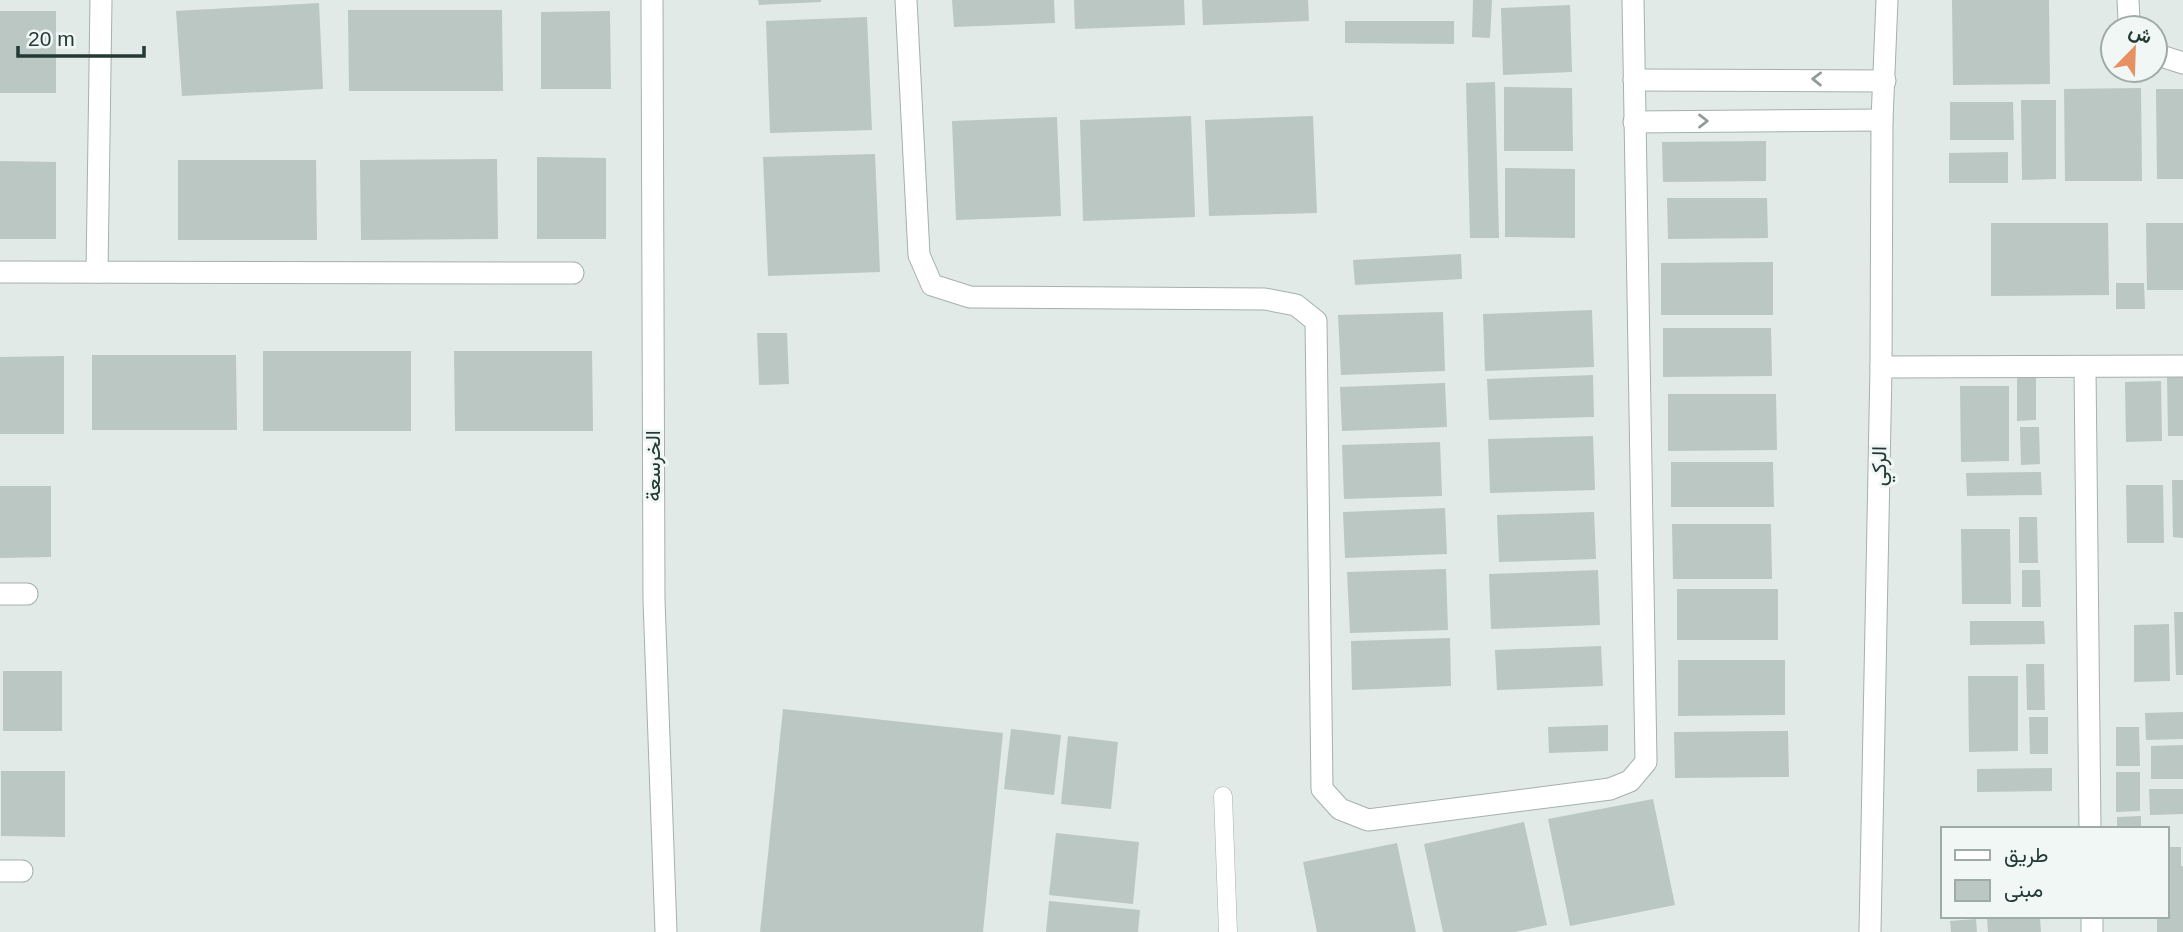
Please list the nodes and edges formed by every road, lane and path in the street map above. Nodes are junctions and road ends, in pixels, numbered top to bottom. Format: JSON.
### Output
{"nodes":[{"id":1,"x":101,"y":0,"type":"edge"},
{"id":2,"x":652,"y":0,"type":"edge"},
{"id":3,"x":906,"y":0,"type":"edge"},
{"id":4,"x":1633,"y":0,"type":"edge"},
{"id":5,"x":1887,"y":0,"type":"edge"},
{"id":6,"x":1634,"y":80,"type":"junction"},
{"id":7,"x":1885,"y":81,"type":"junction"},
{"id":8,"x":1882,"y":120,"type":"junction"},
{"id":9,"x":1634,"y":121,"type":"junction"},
{"id":10,"x":0,"y":272,"type":"edge"},
{"id":11,"x":97,"y":272,"type":"junction"},
{"id":12,"x":573,"y":273,"type":"dead end"},
{"id":13,"x":2183,"y":366,"type":"edge"},
{"id":14,"x":1881,"y":367,"type":"junction"},
{"id":15,"x":2085,"y":368,"type":"junction"},
{"id":16,"x":0,"y":594,"type":"edge"},
{"id":17,"x":27,"y":594,"type":"dead end"},
{"id":18,"x":1223,"y":796,"type":"dead end"},
{"id":19,"x":2090,"y":827,"type":"edge"},
{"id":20,"x":0,"y":871,"type":"edge"},
{"id":21,"x":22,"y":871,"type":"dead end"},
{"id":22,"x":666,"y":932,"type":"edge"},
{"id":23,"x":1228,"y":932,"type":"edge"},
{"id":24,"x":1870,"y":932,"type":"edge"}],
"edges":[{"from":1,"to":11,"type":"street"},
{"from":2,"to":22,"type":"street","name":"الخرسعة"},
{"from":3,"to":9,"type":"street"},
{"from":4,"to":6,"type":"street"},
{"from":5,"to":7,"type":"street","name":"الركي"},
{"from":7,"to":6,"type":"street","one_way":true},
{"from":6,"to":9,"type":"street"},
{"from":7,"to":8,"type":"street","name":"الركي"},
{"from":9,"to":8,"type":"street","one_way":true},
{"from":8,"to":14,"type":"street","name":"الركي"},
{"from":10,"to":11,"type":"street"},
{"from":11,"to":12,"type":"street"},
{"from":13,"to":15,"type":"street"},
{"from":14,"to":15,"type":"street"},
{"from":14,"to":24,"type":"street","name":"الركي"},
{"from":15,"to":19,"type":"street"},
{"from":16,"to":17,"type":"street"},
{"from":18,"to":23,"type":"lane"},
{"from":20,"to":21,"type":"street"}]}
